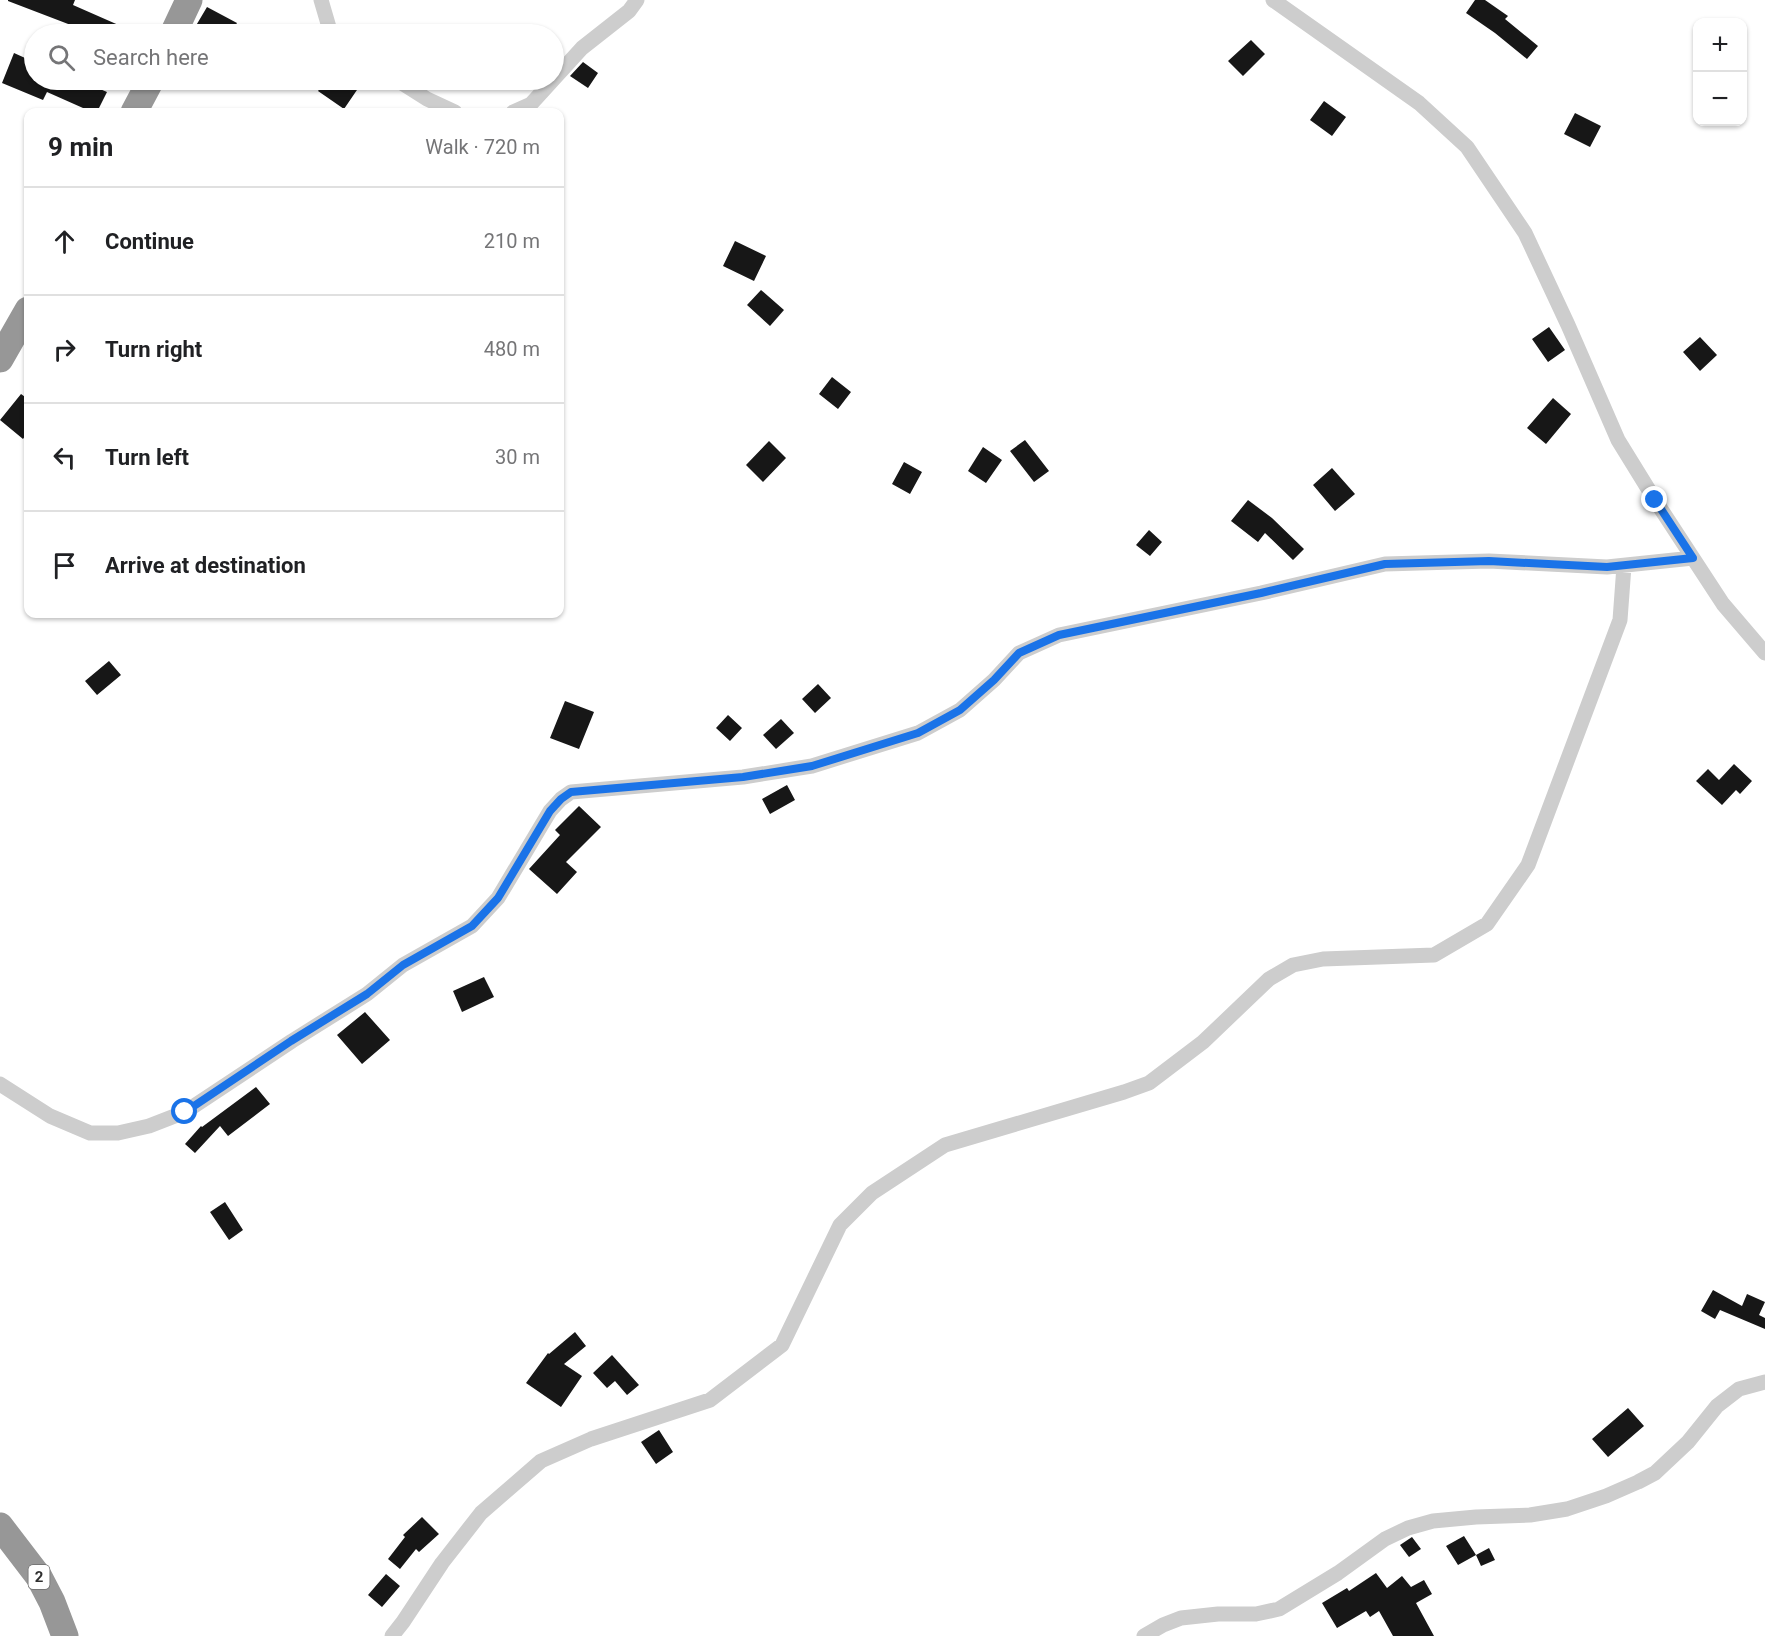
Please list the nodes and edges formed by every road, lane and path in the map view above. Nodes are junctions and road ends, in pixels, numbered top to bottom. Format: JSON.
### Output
{"nodes":[{"id":1,"x":189,"y":0,"type":"edge"},
{"id":2,"x":321,"y":0,"type":"edge"},
{"id":3,"x":637,"y":0,"type":"edge"},
{"id":4,"x":1273,"y":0,"type":"edge"},
{"id":5,"x":178,"y":24,"type":"edge"},
{"id":6,"x":328,"y":24,"type":"edge"},
{"id":7,"x":564,"y":68,"type":"edge"},
{"id":8,"x":145,"y":90,"type":"edge"},
{"id":9,"x":413,"y":90,"type":"edge"},
{"id":10,"x":544,"y":90,"type":"edge"},
{"id":11,"x":136,"y":108,"type":"edge"},
{"id":12,"x":446,"y":108,"type":"edge"},
{"id":13,"x":522,"y":108,"type":"edge"},
{"id":14,"x":24,"y":317,"type":"edge"},
{"id":15,"x":1,"y":357,"type":"edge"},
{"id":16,"x":1693,"y":558,"type":"junction"},
{"id":17,"x":1624,"y":566,"type":"junction"},
{"id":18,"x":1765,"y":653,"type":"edge"},
{"id":19,"x":0,"y":1084,"type":"edge"},
{"id":20,"x":1765,"y":1382,"type":"edge"},
{"id":21,"x":0,"y":1526,"type":"edge"},
{"id":22,"x":65,"y":1636,"type":"edge"},
{"id":23,"x":392,"y":1636,"type":"edge"},
{"id":24,"x":1144,"y":1636,"type":"edge"}],
"edges":[{"from":1,"to":5,"type":"highway"},
{"from":2,"to":6,"type":"street"},
{"from":3,"to":7,"type":"street"},
{"from":4,"to":16,"type":"street"},
{"from":8,"to":11,"type":"highway"},
{"from":9,"to":12,"type":"street"},
{"from":10,"to":13,"type":"street"},
{"from":14,"to":15,"type":"highway"},
{"from":16,"to":17,"type":"street"},
{"from":16,"to":18,"type":"street"},
{"from":17,"to":19,"type":"street"},
{"from":17,"to":23,"type":"street"},
{"from":20,"to":24,"type":"street"},
{"from":21,"to":22,"type":"highway","number":"2"}]}
